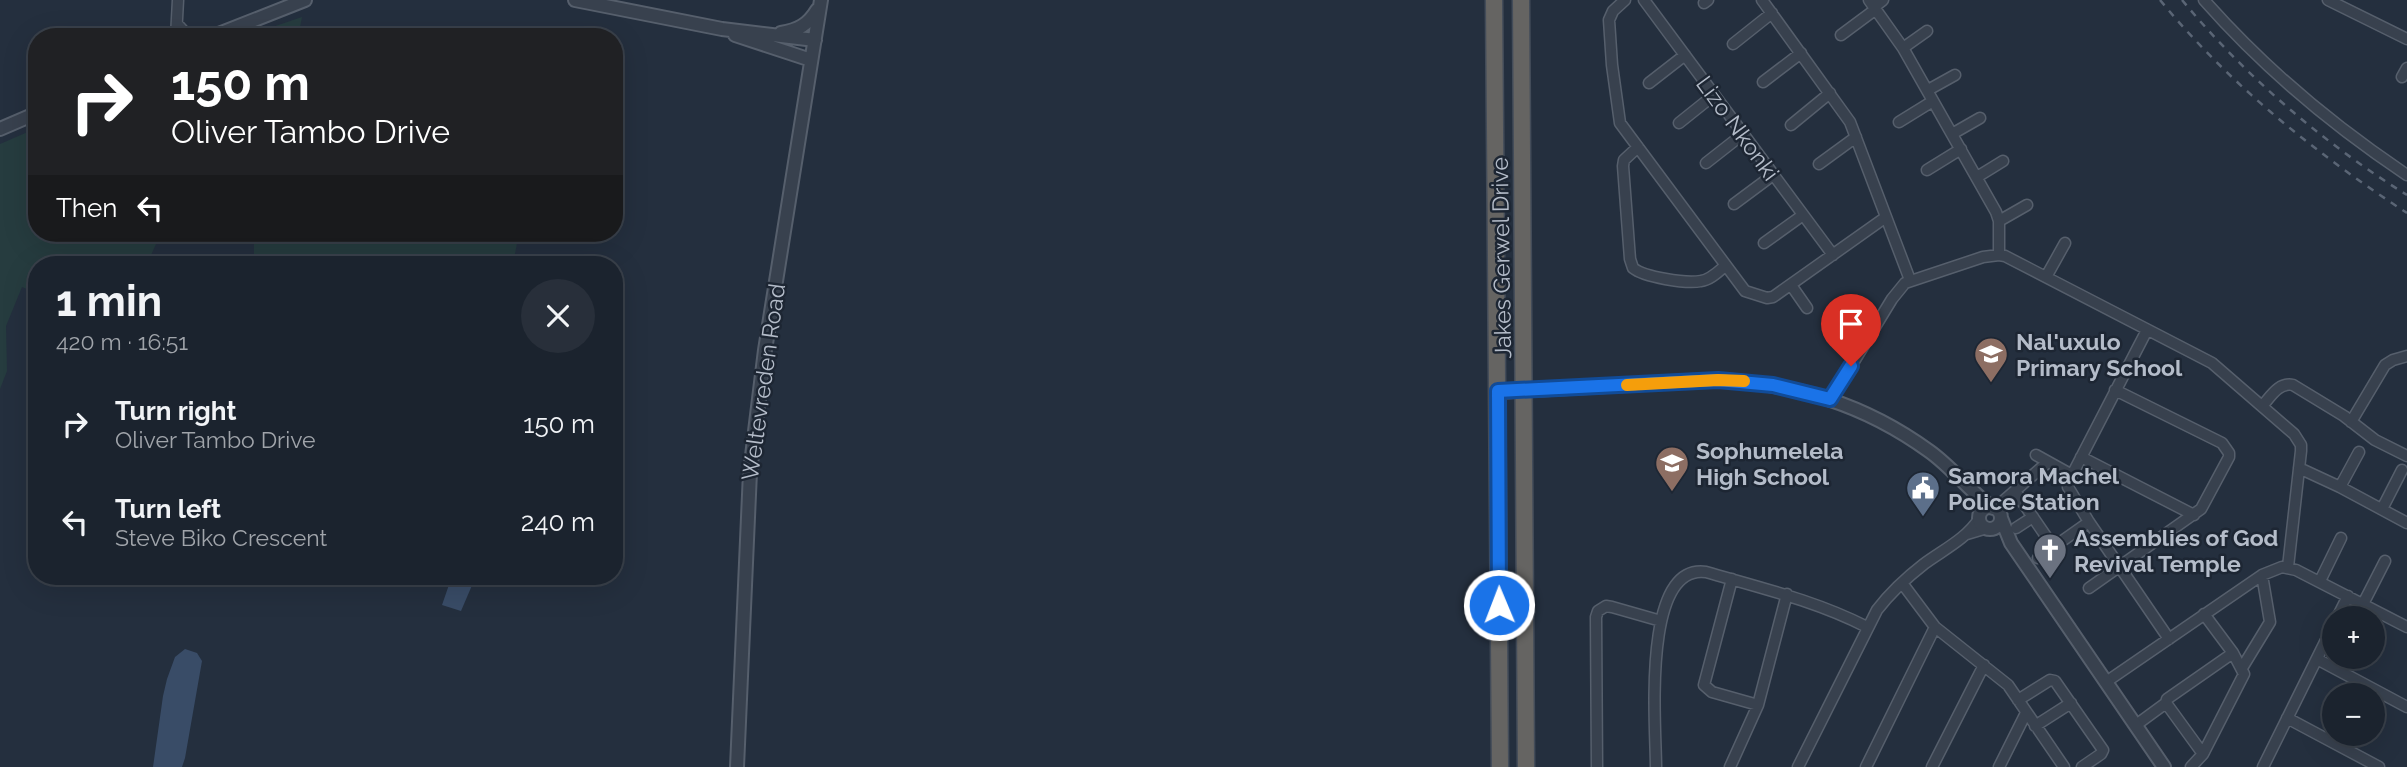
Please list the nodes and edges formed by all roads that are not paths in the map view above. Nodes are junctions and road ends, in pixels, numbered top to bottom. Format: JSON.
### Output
{"nodes":[{"id":1,"x":178,"y":0,"type":"edge"},
{"id":2,"x":305,"y":0,"type":"edge"},
{"id":3,"x":575,"y":0,"type":"edge"},
{"id":4,"x":1494,"y":0,"type":"edge"},
{"id":5,"x":1521,"y":0,"type":"edge"},
{"id":6,"x":1625,"y":0,"type":"edge"},
{"id":7,"x":1644,"y":0,"type":"edge"},
{"id":8,"x":1762,"y":0,"type":"edge"},
{"id":9,"x":2204,"y":0,"type":"edge"},
{"id":10,"x":2328,"y":0,"type":"edge"},
{"id":11,"x":821,"y":3,"type":"edge"},
{"id":12,"x":1876,"y":4,"type":"edge"},
{"id":13,"x":1772,"y":13,"type":"junction"},
{"id":14,"x":178,"y":25,"type":"junction"},
{"id":15,"x":178,"y":28,"type":"edge"},
{"id":16,"x":181,"y":28,"type":"edge"},
{"id":17,"x":234,"y":28,"type":"edge"},
{"id":18,"x":722,"y":29,"type":"junction"},
{"id":19,"x":1927,"y":31,"type":"dead end"},
{"id":20,"x":771,"y":35,"type":"junction"},
{"id":21,"x":1842,"y":35,"type":"dead end"},
{"id":22,"x":2407,"y":38,"type":"edge"},
{"id":23,"x":814,"y":40,"type":"junction"},
{"id":24,"x":1733,"y":44,"type":"dead end"},
{"id":25,"x":1903,"y":48,"type":"junction"},
{"id":26,"x":1801,"y":53,"type":"junction"},
{"id":27,"x":1685,"y":55,"type":"junction"},
{"id":28,"x":811,"y":60,"type":"junction"},
{"id":29,"x":1955,"y":75,"type":"dead end"},
{"id":30,"x":1763,"y":82,"type":"dead end"},
{"id":31,"x":1649,"y":83,"type":"dead end"},
{"id":32,"x":1928,"y":90,"type":"junction"},
{"id":33,"x":1830,"y":93,"type":"junction"},
{"id":34,"x":1714,"y":95,"type":"junction"},
{"id":35,"x":1933,"y":101,"type":"junction"},
{"id":36,"x":28,"y":117,"type":"edge"},
{"id":37,"x":1980,"y":118,"type":"dead end"},
{"id":38,"x":1899,"y":122,"type":"dead end"},
{"id":39,"x":1679,"y":123,"type":"dead end"},
{"id":40,"x":1791,"y":125,"type":"dead end"},
{"id":41,"x":0,"y":129,"type":"edge"},
{"id":42,"x":1743,"y":134,"type":"junction"},
{"id":43,"x":1952,"y":134,"type":"junction"},
{"id":44,"x":1856,"y":137,"type":"junction"},
{"id":45,"x":1638,"y":147,"type":"junction"},
{"id":46,"x":1961,"y":149,"type":"junction"},
{"id":47,"x":2003,"y":161,"type":"dead end"},
{"id":48,"x":1706,"y":163,"type":"dead end"},
{"id":49,"x":1819,"y":164,"type":"dead end"},
{"id":50,"x":1927,"y":170,"type":"dead end"},
{"id":51,"x":1773,"y":174,"type":"junction"},
{"id":52,"x":2407,"y":174,"type":"edge"},
{"id":53,"x":1977,"y":177,"type":"junction"},
{"id":54,"x":1734,"y":204,"type":"dead end"},
{"id":55,"x":2027,"y":205,"type":"dead end"},
{"id":56,"x":1803,"y":215,"type":"junction"},
{"id":57,"x":1886,"y":217,"type":"junction"},
{"id":58,"x":1999,"y":221,"type":"junction"},
{"id":59,"x":1764,"y":243,"type":"dead end"},
{"id":60,"x":2065,"y":243,"type":"dead end"},
{"id":61,"x":1833,"y":255,"type":"junction"},
{"id":62,"x":1999,"y":255,"type":"junction"},
{"id":63,"x":1725,"y":267,"type":"junction"},
{"id":64,"x":2046,"y":277,"type":"junction"},
{"id":65,"x":1910,"y":281,"type":"junction"},
{"id":66,"x":1791,"y":285,"type":"junction"},
{"id":67,"x":1807,"y":308,"type":"dead end"},
{"id":68,"x":2147,"y":331,"type":"junction"},
{"id":69,"x":2407,"y":356,"type":"edge"},
{"id":70,"x":1525,"y":390,"type":"junction"},
{"id":71,"x":2115,"y":390,"type":"junction"},
{"id":72,"x":1498,"y":391,"type":"junction"},
{"id":73,"x":1830,"y":399,"type":"junction"},
{"id":74,"x":2263,"y":405,"type":"junction"},
{"id":75,"x":2351,"y":422,"type":"junction"},
{"id":76,"x":2359,"y":452,"type":"dead end"},
{"id":77,"x":2036,"y":455,"type":"dead end"},
{"id":78,"x":2407,"y":456,"type":"edge"},
{"id":79,"x":2081,"y":457,"type":"junction"},
{"id":80,"x":2048,"y":462,"type":"junction"},
{"id":81,"x":2300,"y":468,"type":"junction"},
{"id":82,"x":2402,"y":470,"type":"dead end"},
{"id":83,"x":2072,"y":475,"type":"junction"},
{"id":84,"x":2340,"y":487,"type":"junction"},
{"id":85,"x":1972,"y":491,"type":"junction"},
{"id":86,"x":2015,"y":491,"type":"junction"},
{"id":87,"x":2382,"y":509,"type":"junction"},
{"id":88,"x":1998,"y":510,"type":"junction"},
{"id":89,"x":2194,"y":515,"type":"junction"},
{"id":90,"x":2033,"y":517,"type":"junction"},
{"id":91,"x":1984,"y":523,"type":"junction"},
{"id":92,"x":2089,"y":523,"type":"junction"},
{"id":93,"x":2407,"y":523,"type":"edge"},
{"id":94,"x":2016,"y":528,"type":"dead end"},
{"id":95,"x":2341,"y":538,"type":"dead end"},
{"id":96,"x":2011,"y":543,"type":"junction"},
{"id":97,"x":2054,"y":548,"type":"junction"},
{"id":98,"x":2038,"y":558,"type":"dead end"},
{"id":99,"x":2385,"y":561,"type":"dead end"},
{"id":100,"x":2120,"y":566,"type":"junction"},
{"id":101,"x":2288,"y":567,"type":"junction"},
{"id":102,"x":2262,"y":575,"type":"junction"},
{"id":103,"x":1732,"y":579,"type":"junction"},
{"id":104,"x":2320,"y":581,"type":"junction"},
{"id":105,"x":1902,"y":583,"type":"junction"},
{"id":106,"x":2089,"y":588,"type":"dead end"},
{"id":107,"x":1787,"y":594,"type":"junction"},
{"id":108,"x":2348,"y":596,"type":"junction"},
{"id":109,"x":2363,"y":604,"type":"junction"},
{"id":110,"x":2343,"y":606,"type":"edge"},
{"id":111,"x":2204,"y":614,"type":"junction"},
{"id":112,"x":1661,"y":621,"type":"junction"},
{"id":113,"x":1867,"y":626,"type":"junction"},
{"id":114,"x":1935,"y":626,"type":"junction"},
{"id":115,"x":2407,"y":627,"type":"edge"},
{"id":116,"x":2169,"y":639,"type":"junction"},
{"id":117,"x":2322,"y":649,"type":"edge"},
{"id":118,"x":2233,"y":653,"type":"junction"},
{"id":119,"x":2317,"y":659,"type":"junction"},
{"id":120,"x":1984,"y":664,"type":"junction"},
{"id":121,"x":2242,"y":668,"type":"junction"},
{"id":122,"x":2106,"y":682,"type":"junction"},
{"id":123,"x":2018,"y":700,"type":"junction"},
{"id":124,"x":2071,"y":703,"type":"junction"},
{"id":125,"x":2166,"y":703,"type":"junction"},
{"id":126,"x":1758,"y":705,"type":"junction"},
{"id":127,"x":2407,"y":707,"type":"edge"},
{"id":128,"x":2026,"y":713,"type":"junction"},
{"id":129,"x":2287,"y":718,"type":"junction"},
{"id":130,"x":2136,"y":725,"type":"junction"},
{"id":131,"x":2035,"y":726,"type":"junction"},
{"id":132,"x":2203,"y":754,"type":"junction"},
{"id":133,"x":2159,"y":765,"type":"edge"},
{"id":134,"x":737,"y":767,"type":"edge"},
{"id":135,"x":1500,"y":767,"type":"edge"},
{"id":136,"x":1526,"y":767,"type":"edge"},
{"id":137,"x":1597,"y":767,"type":"edge"},
{"id":138,"x":1657,"y":767,"type":"edge"},
{"id":139,"x":1730,"y":767,"type":"edge"},
{"id":140,"x":1798,"y":767,"type":"edge"},
{"id":141,"x":1866,"y":767,"type":"edge"},
{"id":142,"x":1932,"y":767,"type":"edge"},
{"id":143,"x":1998,"y":767,"type":"edge"},
{"id":144,"x":2064,"y":767,"type":"edge"},
{"id":145,"x":2082,"y":767,"type":"edge"},
{"id":146,"x":2191,"y":767,"type":"edge"},
{"id":147,"x":2263,"y":767,"type":"edge"},
{"id":148,"x":2379,"y":767,"type":"edge"}],
"edges":[{"from":1,"to":14,"type":"street"},
{"from":2,"to":17,"type":"street"},
{"from":3,"to":18,"type":"street"},
{"from":4,"to":72,"type":"highway","name":"Jakes Gerwel Drive"},
{"from":5,"to":70,"type":"highway","name":"Jakes Gerwel Drive"},
{"from":6,"to":45,"type":"street"},
{"from":7,"to":27,"type":"street","name":"Lizo Nkonki"},
{"from":8,"to":13,"type":"street"},
{"from":9,"to":52,"type":"street"},
{"from":10,"to":22,"type":"street"},
{"from":11,"to":20,"type":"street"},
{"from":11,"to":23,"type":"street","name":"Weltevreden Road"},
{"from":12,"to":21,"type":"street"},
{"from":12,"to":25,"type":"street"},
{"from":13,"to":24,"type":"street"},
{"from":13,"to":26,"type":"street"},
{"from":14,"to":15,"type":"street"},
{"from":14,"to":16,"type":"street"},
{"from":18,"to":20,"type":"street"},
{"from":18,"to":28,"type":"street"},
{"from":19,"to":25,"type":"street"},
{"from":20,"to":23,"type":"street"},
{"from":23,"to":28,"type":"street","name":"Weltevreden Road"},
{"from":25,"to":32,"type":"street"},
{"from":26,"to":30,"type":"street"},
{"from":26,"to":33,"type":"street"},
{"from":27,"to":31,"type":"street"},
{"from":27,"to":34,"type":"street","name":"Lizo Nkonki"},
{"from":28,"to":134,"type":"street","name":"Weltevreden Road"},
{"from":29,"to":32,"type":"street"},
{"from":32,"to":35,"type":"street"},
{"from":33,"to":40,"type":"street"},
{"from":33,"to":44,"type":"street"},
{"from":34,"to":39,"type":"street"},
{"from":34,"to":42,"type":"street","name":"Lizo Nkonki"},
{"from":35,"to":38,"type":"street"},
{"from":35,"to":43,"type":"street"},
{"from":36,"to":41,"type":"street"},
{"from":37,"to":43,"type":"street"},
{"from":42,"to":48,"type":"street"},
{"from":42,"to":51,"type":"street","name":"Lizo Nkonki"},
{"from":43,"to":46,"type":"street"},
{"from":44,"to":49,"type":"street"},
{"from":44,"to":57,"type":"street"},
{"from":45,"to":63,"type":"street"},
{"from":45,"to":63,"type":"street"},
{"from":46,"to":50,"type":"street"},
{"from":46,"to":53,"type":"street"},
{"from":47,"to":53,"type":"street"},
{"from":51,"to":54,"type":"street"},
{"from":51,"to":56,"type":"street","name":"Lizo Nkonki"},
{"from":53,"to":58,"type":"street"},
{"from":55,"to":58,"type":"street"},
{"from":56,"to":59,"type":"street"},
{"from":56,"to":61,"type":"street","name":"Lizo Nkonki"},
{"from":57,"to":61,"type":"street"},
{"from":57,"to":65,"type":"street"},
{"from":58,"to":62,"type":"street"},
{"from":60,"to":64,"type":"street"},
{"from":61,"to":66,"type":"street"},
{"from":62,"to":64,"type":"street"},
{"from":62,"to":65,"type":"street"},
{"from":63,"to":66,"type":"street"},
{"from":64,"to":68,"type":"street"},
{"from":65,"to":73,"type":"street"},
{"from":66,"to":67,"type":"street"},
{"from":68,"to":71,"type":"street"},
{"from":68,"to":74,"type":"street"},
{"from":69,"to":75,"type":"street"},
{"from":70,"to":72,"type":"street"},
{"from":70,"to":73,"type":"street"},
{"from":70,"to":136,"type":"highway","name":"Jakes Gerwel Drive"},
{"from":71,"to":79,"type":"street"},
{"from":71,"to":89,"type":"street"},
{"from":72,"to":135,"type":"highway","name":"Jakes Gerwel Drive"},
{"from":73,"to":85,"type":"street"},
{"from":74,"to":75,"type":"street"},
{"from":74,"to":81,"type":"street"},
{"from":75,"to":78,"type":"street"},
{"from":76,"to":84,"type":"street"},
{"from":77,"to":80,"type":"street"},
{"from":79,"to":83,"type":"street"},
{"from":79,"to":89,"type":"street"},
{"from":80,"to":83,"type":"street"},
{"from":80,"to":86,"type":"street"},
{"from":81,"to":84,"type":"street"},
{"from":81,"to":101,"type":"street"},
{"from":82,"to":87,"type":"street"},
{"from":83,"to":92,"type":"street"},
{"from":84,"to":87,"type":"street"},
{"from":85,"to":88,"type":"street"},
{"from":85,"to":91,"type":"street"},
{"from":86,"to":88,"type":"street"},
{"from":86,"to":90,"type":"street"},
{"from":87,"to":93,"type":"street"},
{"from":88,"to":91,"type":"street"},
{"from":88,"to":91,"type":"street"},
{"from":88,"to":96,"type":"street"},
{"from":89,"to":100,"type":"street"},
{"from":90,"to":94,"type":"street"},
{"from":90,"to":97,"type":"street"},
{"from":91,"to":96,"type":"street"},
{"from":91,"to":105,"type":"street"},
{"from":92,"to":97,"type":"street"},
{"from":92,"to":100,"type":"street"},
{"from":95,"to":104,"type":"street"},
{"from":96,"to":122,"type":"street"},
{"from":97,"to":98,"type":"street"},
{"from":99,"to":109,"type":"street"},
{"from":100,"to":106,"type":"street"},
{"from":100,"to":116,"type":"street"},
{"from":101,"to":102,"type":"street"},
{"from":101,"to":104,"type":"street"},
{"from":102,"to":111,"type":"street"},
{"from":102,"to":121,"type":"street"},
{"from":103,"to":107,"type":"street"},
{"from":103,"to":112,"type":"street"},
{"from":103,"to":126,"type":"street"},
{"from":104,"to":108,"type":"street"},
{"from":105,"to":113,"type":"street"},
{"from":105,"to":114,"type":"street"},
{"from":107,"to":113,"type":"street"},
{"from":107,"to":126,"type":"street"},
{"from":108,"to":109,"type":"street"},
{"from":108,"to":110,"type":"street"},
{"from":109,"to":115,"type":"street"},
{"from":111,"to":116,"type":"street"},
{"from":111,"to":118,"type":"street"},
{"from":112,"to":137,"type":"street"},
{"from":112,"to":138,"type":"street"},
{"from":113,"to":140,"type":"street"},
{"from":114,"to":120,"type":"street"},
{"from":114,"to":141,"type":"street"},
{"from":116,"to":122,"type":"street"},
{"from":117,"to":119,"type":"street"},
{"from":118,"to":121,"type":"street"},
{"from":118,"to":125,"type":"street"},
{"from":119,"to":127,"type":"street"},
{"from":119,"to":129,"type":"street"},
{"from":120,"to":123,"type":"street"},
{"from":120,"to":142,"type":"street"},
{"from":121,"to":132,"type":"street"},
{"from":122,"to":130,"type":"street"},
{"from":123,"to":124,"type":"street"},
{"from":123,"to":128,"type":"street"},
{"from":124,"to":131,"type":"street"},
{"from":124,"to":145,"type":"street"},
{"from":125,"to":130,"type":"street"},
{"from":125,"to":132,"type":"street"},
{"from":126,"to":139,"type":"street"},
{"from":128,"to":131,"type":"street"},
{"from":128,"to":143,"type":"street"},
{"from":129,"to":147,"type":"street"},
{"from":129,"to":148,"type":"street"},
{"from":130,"to":133,"type":"street"},
{"from":131,"to":144,"type":"street"},
{"from":132,"to":146,"type":"street"}]}
